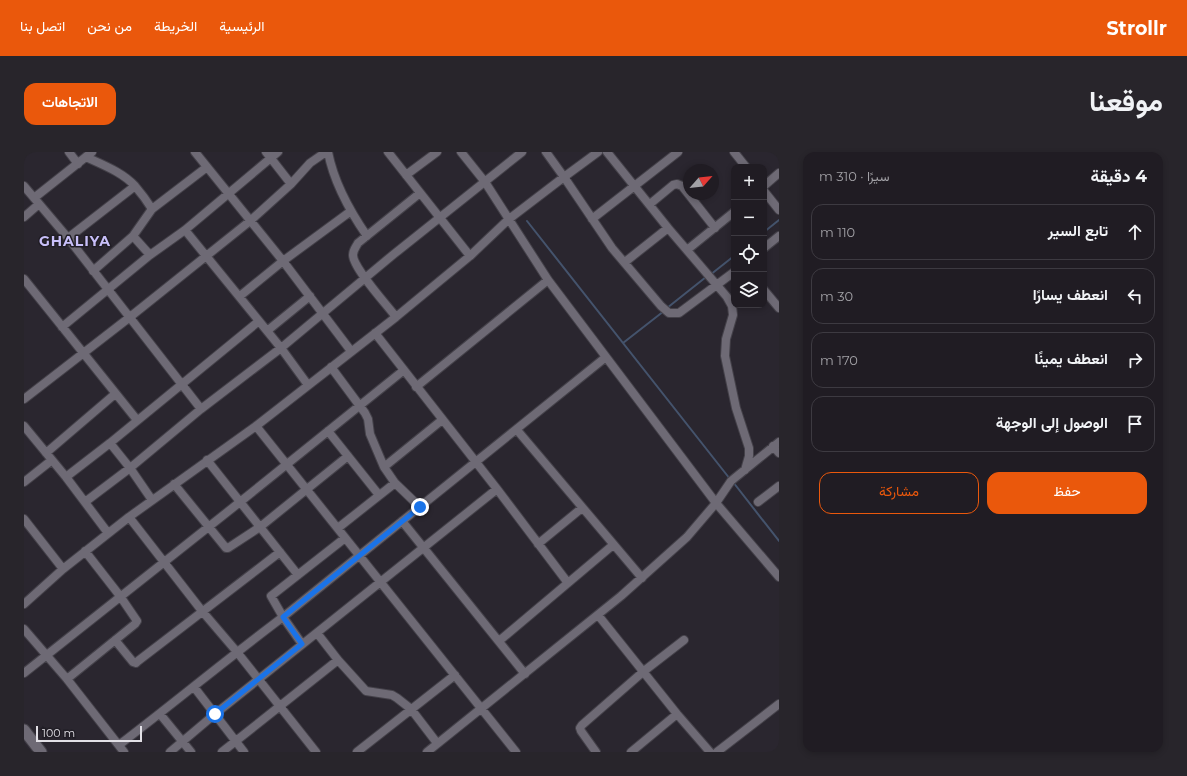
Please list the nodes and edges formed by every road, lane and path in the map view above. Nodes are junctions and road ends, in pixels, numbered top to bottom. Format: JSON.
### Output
{"nodes":[{"id":1,"x":69,"y":152,"type":"edge"},
{"id":2,"x":195,"y":152,"type":"edge"},
{"id":3,"x":278,"y":152,"type":"edge"},
{"id":4,"x":327,"y":152,"type":"edge"},
{"id":5,"x":388,"y":152,"type":"edge"},
{"id":6,"x":437,"y":152,"type":"edge"},
{"id":7,"x":461,"y":152,"type":"edge"},
{"id":8,"x":522,"y":152,"type":"edge"},
{"id":9,"x":546,"y":152,"type":"edge"},
{"id":10,"x":598,"y":152,"type":"edge"},
{"id":11,"x":607,"y":152,"type":"edge"},
{"id":12,"x":678,"y":152,"type":"edge"},
{"id":13,"x":734,"y":152,"type":"edge"},
{"id":14,"x":89,"y":155,"type":"edge"},
{"id":15,"x":268,"y":155,"type":"edge"},
{"id":16,"x":78,"y":164,"type":"junction"},
{"id":17,"x":744,"y":164,"type":"edge"},
{"id":18,"x":207,"y":167,"type":"junction"},
{"id":19,"x":779,"y":173,"type":"edge"},
{"id":20,"x":406,"y":175,"type":"junction"},
{"id":21,"x":564,"y":177,"type":"junction"},
{"id":22,"x":485,"y":182,"type":"junction"},
{"id":23,"x":767,"y":183,"type":"edge"},
{"id":24,"x":291,"y":184,"type":"junction"},
{"id":25,"x":24,"y":186,"type":"edge"},
{"id":26,"x":135,"y":186,"type":"junction"},
{"id":27,"x":635,"y":186,"type":"junction"},
{"id":28,"x":420,"y":193,"type":"junction"},
{"id":29,"x":229,"y":194,"type":"junction"},
{"id":30,"x":767,"y":195,"type":"edge"},
{"id":31,"x":37,"y":201,"type":"junction"},
{"id":32,"x":650,"y":204,"type":"junction"},
{"id":33,"x":152,"y":209,"type":"junction"},
{"id":34,"x":779,"y":210,"type":"edge"},
{"id":35,"x":351,"y":211,"type":"junction"},
{"id":36,"x":731,"y":215,"type":"edge"},
{"id":37,"x":24,"y":217,"type":"edge"},
{"id":38,"x":440,"y":218,"type":"junction"},
{"id":39,"x":592,"y":219,"type":"junction"},
{"id":40,"x":509,"y":220,"type":"junction"},
{"id":41,"x":250,"y":221,"type":"junction"},
{"id":42,"x":668,"y":228,"type":"junction"},
{"id":43,"x":715,"y":228,"type":"junction"},
{"id":44,"x":185,"y":230,"type":"junction"},
{"id":45,"x":133,"y":236,"type":"junction"},
{"id":46,"x":367,"y":236,"type":"junction"},
{"id":47,"x":779,"y":236,"type":"edge"},
{"id":48,"x":68,"y":238,"type":"junction"},
{"id":49,"x":767,"y":246,"type":"edge"},
{"id":50,"x":688,"y":250,"type":"junction"},
{"id":51,"x":150,"y":255,"type":"junction"},
{"id":52,"x":206,"y":256,"type":"junction"},
{"id":53,"x":470,"y":256,"type":"junction"},
{"id":54,"x":283,"y":261,"type":"junction"},
{"id":55,"x":625,"y":262,"type":"junction"},
{"id":56,"x":93,"y":271,"type":"junction"},
{"id":57,"x":731,"y":274,"type":"edge"},
{"id":58,"x":365,"y":278,"type":"junction"},
{"id":59,"x":24,"y":279,"type":"edge"},
{"id":60,"x":548,"y":280,"type":"junction"},
{"id":61,"x":716,"y":286,"type":"junction"},
{"id":62,"x":108,"y":290,"type":"junction"},
{"id":63,"x":767,"y":294,"type":"edge"},
{"id":64,"x":240,"y":296,"type":"junction"},
{"id":65,"x":310,"y":296,"type":"junction"},
{"id":66,"x":779,"y":308,"type":"edge"},
{"id":67,"x":323,"y":314,"type":"junction"},
{"id":68,"x":130,"y":317,"type":"junction"},
{"id":69,"x":396,"y":317,"type":"junction"},
{"id":70,"x":259,"y":321,"type":"junction"},
{"id":71,"x":62,"y":327,"type":"junction"},
{"id":72,"x":267,"y":330,"type":"junction"},
{"id":73,"x":375,"y":333,"type":"junction"},
{"id":74,"x":281,"y":348,"type":"junction"},
{"id":75,"x":351,"y":351,"type":"junction"},
{"id":76,"x":82,"y":353,"type":"junction"},
{"id":77,"x":606,"y":358,"type":"junction"},
{"id":78,"x":331,"y":368,"type":"junction"},
{"id":79,"x":404,"y":370,"type":"junction"},
{"id":80,"x":182,"y":384,"type":"junction"},
{"id":81,"x":308,"y":385,"type":"junction"},
{"id":82,"x":416,"y":387,"type":"junction"},
{"id":83,"x":115,"y":394,"type":"junction"},
{"id":84,"x":24,"y":399,"type":"edge"},
{"id":85,"x":360,"y":406,"type":"junction"},
{"id":86,"x":201,"y":409,"type":"junction"},
{"id":87,"x":137,"y":420,"type":"junction"},
{"id":88,"x":442,"y":420,"type":"junction"},
{"id":89,"x":24,"y":426,"type":"edge"},
{"id":90,"x":256,"y":426,"type":"junction"},
{"id":91,"x":517,"y":430,"type":"junction"},
{"id":92,"x":328,"y":431,"type":"junction"},
{"id":93,"x":110,"y":443,"type":"junction"},
{"id":94,"x":776,"y":444,"type":"edge"},
{"id":95,"x":46,"y":453,"type":"junction"},
{"id":96,"x":779,"y":453,"type":"edge"},
{"id":97,"x":348,"y":456,"type":"junction"},
{"id":98,"x":52,"y":460,"type":"junction"},
{"id":99,"x":207,"y":460,"type":"junction"},
{"id":100,"x":476,"y":463,"type":"junction"},
{"id":101,"x":287,"y":464,"type":"junction"},
{"id":102,"x":384,"y":467,"type":"junction"},
{"id":103,"x":130,"y":468,"type":"junction"},
{"id":104,"x":745,"y":470,"type":"junction"},
{"id":105,"x":66,"y":477,"type":"junction"},
{"id":106,"x":24,"y":482,"type":"edge"},
{"id":107,"x":395,"y":483,"type":"junction"},
{"id":108,"x":174,"y":484,"type":"junction"},
{"id":109,"x":779,"y":486,"type":"edge"},
{"id":110,"x":306,"y":489,"type":"junction"},
{"id":111,"x":497,"y":489,"type":"junction"},
{"id":112,"x":379,"y":495,"type":"junction"},
{"id":113,"x":152,"y":500,"type":"junction"},
{"id":114,"x":85,"y":502,"type":"junction"},
{"id":115,"x":240,"y":502,"type":"junction"},
{"id":116,"x":758,"y":502,"type":"dead end"},
{"id":117,"x":716,"y":503,"type":"junction"},
{"id":118,"x":420,"y":507,"type":"junction"},
{"id":119,"x":582,"y":508,"type":"junction"},
{"id":120,"x":129,"y":517,"type":"junction"},
{"id":121,"x":24,"y":519,"type":"edge"},
{"id":122,"x":402,"y":521,"type":"junction"},
{"id":123,"x":208,"y":527,"type":"junction"},
{"id":124,"x":260,"y":527,"type":"junction"},
{"id":125,"x":338,"y":528,"type":"junction"},
{"id":126,"x":108,"y":533,"type":"junction"},
{"id":127,"x":346,"y":538,"type":"junction"},
{"id":128,"x":538,"y":544,"type":"junction"},
{"id":129,"x":613,"y":545,"type":"junction"},
{"id":130,"x":424,"y":548,"type":"junction"},
{"id":131,"x":85,"y":551,"type":"junction"},
{"id":132,"x":280,"y":552,"type":"junction"},
{"id":133,"x":359,"y":556,"type":"junction"},
{"id":134,"x":164,"y":562,"type":"junction"},
{"id":135,"x":63,"y":569,"type":"junction"},
{"id":136,"x":298,"y":575,"type":"junction"},
{"id":137,"x":779,"y":577,"type":"edge"},
{"id":138,"x":642,"y":578,"type":"junction"},
{"id":139,"x":381,"y":582,"type":"junction"},
{"id":140,"x":568,"y":583,"type":"junction"},
{"id":141,"x":120,"y":596,"type":"junction"},
{"id":142,"x":24,"y":604,"type":"edge"},
{"id":143,"x":202,"y":612,"type":"junction"},
{"id":144,"x":598,"y":615,"type":"junction"},
{"id":145,"x":283,"y":617,"type":"junction"},
{"id":146,"x":24,"y":629,"type":"edge"},
{"id":147,"x":317,"y":633,"type":"junction"},
{"id":148,"x":115,"y":640,"type":"junction"},
{"id":149,"x":684,"y":640,"type":"dead end"},
{"id":150,"x":499,"y":641,"type":"junction"},
{"id":151,"x":302,"y":644,"type":"junction"},
{"id":152,"x":237,"y":652,"type":"junction"},
{"id":153,"x":47,"y":655,"type":"junction"},
{"id":154,"x":338,"y":660,"type":"junction"},
{"id":155,"x":644,"y":671,"type":"junction"},
{"id":156,"x":24,"y":673,"type":"edge"},
{"id":157,"x":525,"y":674,"type":"junction"},
{"id":158,"x":455,"y":675,"type":"junction"},
{"id":159,"x":67,"y":678,"type":"junction"},
{"id":160,"x":258,"y":680,"type":"junction"},
{"id":161,"x":194,"y":687,"type":"junction"},
{"id":162,"x":779,"y":704,"type":"edge"},
{"id":163,"x":279,"y":706,"type":"junction"},
{"id":164,"x":411,"y":709,"type":"junction"},
{"id":165,"x":481,"y":709,"type":"junction"},
{"id":166,"x":160,"y":714,"type":"junction"},
{"id":167,"x":215,"y":714,"type":"junction"},
{"id":168,"x":677,"y":714,"type":"junction"},
{"id":169,"x":24,"y":730,"type":"edge"},
{"id":170,"x":183,"y":741,"type":"junction"},
{"id":171,"x":236,"y":742,"type":"junction"},
{"id":172,"x":437,"y":743,"type":"junction"},
{"id":173,"x":119,"y":745,"type":"junction"},
{"id":174,"x":636,"y":750,"type":"edge"},
{"id":175,"x":42,"y":752,"type":"edge"},
{"id":176,"x":124,"y":752,"type":"edge"},
{"id":177,"x":170,"y":752,"type":"edge"},
{"id":178,"x":191,"y":752,"type":"edge"},
{"id":179,"x":222,"y":752,"type":"edge"},
{"id":180,"x":244,"y":752,"type":"edge"},
{"id":181,"x":316,"y":752,"type":"edge"},
{"id":182,"x":357,"y":752,"type":"edge"},
{"id":183,"x":427,"y":752,"type":"edge"},
{"id":184,"x":516,"y":752,"type":"edge"},
{"id":185,"x":596,"y":752,"type":"edge"},
{"id":186,"x":710,"y":752,"type":"edge"},
{"id":187,"x":717,"y":752,"type":"edge"}],
"edges":[{"from":1,"to":16,"type":"street"},
{"from":2,"to":18,"type":"street"},
{"from":3,"to":15,"type":"street"},
{"from":4,"to":24,"type":"street"},
{"from":4,"to":35,"type":"street"},
{"from":5,"to":20,"type":"street"},
{"from":6,"to":20,"type":"street"},
{"from":7,"to":22,"type":"street"},
{"from":8,"to":22,"type":"street"},
{"from":9,"to":21,"type":"street"},
{"from":10,"to":21,"type":"street"},
{"from":11,"to":27,"type":"street"},
{"from":12,"to":27,"type":"street"},
{"from":13,"to":17,"type":"street"},
{"from":14,"to":16,"type":"street"},
{"from":14,"to":26,"type":"street"},
{"from":15,"to":24,"type":"street"},
{"from":15,"to":29,"type":"street"},
{"from":16,"to":31,"type":"street"},
{"from":18,"to":29,"type":"street"},
{"from":18,"to":33,"type":"street"},
{"from":19,"to":23,"type":"street"},
{"from":20,"to":28,"type":"street"},
{"from":21,"to":39,"type":"street"},
{"from":21,"to":40,"type":"street"},
{"from":22,"to":38,"type":"street"},
{"from":22,"to":40,"type":"street"},
{"from":24,"to":41,"type":"street"},
{"from":25,"to":31,"type":"street"},
{"from":26,"to":33,"type":"street"},
{"from":26,"to":48,"type":"street"},
{"from":27,"to":32,"type":"street"},
{"from":27,"to":39,"type":"street"},
{"from":28,"to":38,"type":"street"},
{"from":28,"to":46,"type":"street"},
{"from":29,"to":41,"type":"street"},
{"from":29,"to":44,"type":"street"},
{"from":30,"to":34,"type":"street"},
{"from":31,"to":37,"type":"street"},
{"from":31,"to":48,"type":"street"},
{"from":32,"to":42,"type":"street"},
{"from":32,"to":43,"type":"street"},
{"from":33,"to":45,"type":"street"},
{"from":35,"to":46,"type":"street"},
{"from":35,"to":54,"type":"street"},
{"from":36,"to":43,"type":"street"},
{"from":38,"to":53,"type":"street"},
{"from":38,"to":58,"type":"street"},
{"from":39,"to":55,"type":"street"},
{"from":40,"to":53,"type":"street"},
{"from":40,"to":60,"type":"street"},
{"from":41,"to":52,"type":"street"},
{"from":41,"to":54,"type":"street"},
{"from":42,"to":50,"type":"street"},
{"from":42,"to":55,"type":"street"},
{"from":43,"to":50,"type":"street"},
{"from":44,"to":51,"type":"street"},
{"from":44,"to":52,"type":"street"},
{"from":45,"to":51,"type":"street"},
{"from":45,"to":56,"type":"street"},
{"from":46,"to":58,"type":"street"},
{"from":47,"to":49,"type":"street"},
{"from":48,"to":56,"type":"street"},
{"from":50,"to":61,"type":"street"},
{"from":51,"to":62,"type":"street"},
{"from":52,"to":64,"type":"street"},
{"from":52,"to":68,"type":"street"},
{"from":53,"to":69,"type":"street"},
{"from":54,"to":64,"type":"street"},
{"from":54,"to":65,"type":"street"},
{"from":55,"to":61,"type":"street"},
{"from":56,"to":62,"type":"street"},
{"from":57,"to":61,"type":"street"},
{"from":58,"to":67,"type":"street"},
{"from":58,"to":69,"type":"street"},
{"from":59,"to":71,"type":"street"},
{"from":60,"to":77,"type":"street"},
{"from":60,"to":82,"type":"street"},
{"from":61,"to":104,"type":"street"},
{"from":62,"to":68,"type":"street"},
{"from":62,"to":71,"type":"street"},
{"from":63,"to":66,"type":"street"},
{"from":64,"to":70,"type":"street"},
{"from":65,"to":67,"type":"street"},
{"from":65,"to":72,"type":"street"},
{"from":67,"to":74,"type":"street"},
{"from":67,"to":75,"type":"street"},
{"from":68,"to":76,"type":"street"},
{"from":68,"to":80,"type":"street"},
{"from":69,"to":73,"type":"street"},
{"from":70,"to":72,"type":"street"},
{"from":70,"to":80,"type":"street"},
{"from":71,"to":76,"type":"street"},
{"from":72,"to":74,"type":"street"},
{"from":73,"to":75,"type":"street"},
{"from":73,"to":79,"type":"street"},
{"from":74,"to":81,"type":"street"},
{"from":74,"to":86,"type":"street"},
{"from":75,"to":78,"type":"street"},
{"from":76,"to":83,"type":"street"},
{"from":76,"to":84,"type":"street"},
{"from":77,"to":91,"type":"street"},
{"from":77,"to":117,"type":"street"},
{"from":78,"to":81,"type":"street"},
{"from":78,"to":85,"type":"street"},
{"from":79,"to":82,"type":"street"},
{"from":79,"to":85,"type":"street"},
{"from":80,"to":86,"type":"street"},
{"from":80,"to":87,"type":"street"},
{"from":81,"to":90,"type":"street"},
{"from":82,"to":88,"type":"street"},
{"from":83,"to":87,"type":"street"},
{"from":83,"to":95,"type":"street"},
{"from":85,"to":92,"type":"street"},
{"from":85,"to":102,"type":"street"},
{"from":86,"to":103,"type":"street"},
{"from":87,"to":93,"type":"street"},
{"from":88,"to":100,"type":"street"},
{"from":88,"to":102,"type":"street"},
{"from":89,"to":95,"type":"street"},
{"from":90,"to":99,"type":"street"},
{"from":90,"to":101,"type":"street"},
{"from":91,"to":100,"type":"street"},
{"from":91,"to":119,"type":"street"},
{"from":92,"to":97,"type":"street"},
{"from":92,"to":101,"type":"street"},
{"from":93,"to":103,"type":"street"},
{"from":93,"to":105,"type":"street"},
{"from":94,"to":96,"type":"street"},
{"from":94,"to":104,"type":"street"},
{"from":95,"to":98,"type":"street"},
{"from":97,"to":110,"type":"street"},
{"from":97,"to":112,"type":"street"},
{"from":98,"to":105,"type":"street"},
{"from":98,"to":106,"type":"street"},
{"from":99,"to":108,"type":"street"},
{"from":99,"to":115,"type":"street"},
{"from":100,"to":111,"type":"street"},
{"from":100,"to":118,"type":"street"},
{"from":101,"to":110,"type":"street"},
{"from":101,"to":115,"type":"street"},
{"from":102,"to":107,"type":"street"},
{"from":103,"to":113,"type":"street"},
{"from":103,"to":114,"type":"street"},
{"from":104,"to":117,"type":"street"},
{"from":105,"to":114,"type":"street"},
{"from":107,"to":112,"type":"street"},
{"from":107,"to":118,"type":"street"},
{"from":108,"to":113,"type":"street"},
{"from":108,"to":123,"type":"street"},
{"from":109,"to":116,"type":"street"},
{"from":110,"to":124,"type":"street"},
{"from":110,"to":125,"type":"street"},
{"from":111,"to":128,"type":"street"},
{"from":111,"to":130,"type":"street"},
{"from":112,"to":125,"type":"street"},
{"from":113,"to":120,"type":"street"},
{"from":114,"to":126,"type":"street"},
{"from":115,"to":123,"type":"street"},
{"from":115,"to":124,"type":"street"},
{"from":117,"to":137,"type":"street"},
{"from":117,"to":138,"type":"street"},
{"from":118,"to":122,"type":"street"},
{"from":119,"to":128,"type":"street"},
{"from":119,"to":129,"type":"street"},
{"from":120,"to":126,"type":"street"},
{"from":120,"to":134,"type":"street"},
{"from":121,"to":135,"type":"street"},
{"from":122,"to":130,"type":"street"},
{"from":122,"to":133,"type":"street"},
{"from":123,"to":124,"type":"street"},
{"from":123,"to":134,"type":"street"},
{"from":124,"to":132,"type":"street"},
{"from":125,"to":127,"type":"street"},
{"from":126,"to":131,"type":"street"},
{"from":127,"to":133,"type":"street"},
{"from":127,"to":136,"type":"street"},
{"from":128,"to":140,"type":"street"},
{"from":129,"to":138,"type":"street"},
{"from":129,"to":140,"type":"street"},
{"from":130,"to":139,"type":"street"},
{"from":130,"to":150,"type":"street"},
{"from":131,"to":135,"type":"street"},
{"from":131,"to":141,"type":"street"},
{"from":132,"to":136,"type":"street"},
{"from":132,"to":143,"type":"street"},
{"from":133,"to":139,"type":"street"},
{"from":133,"to":145,"type":"street"},
{"from":134,"to":141,"type":"street"},
{"from":134,"to":143,"type":"street"},
{"from":135,"to":142,"type":"street"},
{"from":136,"to":145,"type":"street"},
{"from":138,"to":144,"type":"street"},
{"from":139,"to":147,"type":"street"},
{"from":139,"to":158,"type":"street"},
{"from":140,"to":150,"type":"street"},
{"from":141,"to":148,"type":"street"},
{"from":141,"to":153,"type":"street"},
{"from":143,"to":148,"type":"street"},
{"from":143,"to":152,"type":"street"},
{"from":144,"to":155,"type":"street"},
{"from":144,"to":157,"type":"street"},
{"from":145,"to":151,"type":"street"},
{"from":145,"to":152,"type":"street"},
{"from":146,"to":153,"type":"street"},
{"from":147,"to":151,"type":"street"},
{"from":147,"to":154,"type":"street"},
{"from":148,"to":159,"type":"street"},
{"from":149,"to":155,"type":"street"},
{"from":150,"to":157,"type":"street"},
{"from":151,"to":160,"type":"street"},
{"from":152,"to":160,"type":"street"},
{"from":152,"to":161,"type":"street"},
{"from":153,"to":156,"type":"street"},
{"from":153,"to":159,"type":"street"},
{"from":154,"to":163,"type":"street"},
{"from":154,"to":164,"type":"street"},
{"from":155,"to":168,"type":"street"},
{"from":155,"to":185,"type":"street"},
{"from":157,"to":165,"type":"street"},
{"from":158,"to":164,"type":"street"},
{"from":158,"to":165,"type":"street"},
{"from":159,"to":173,"type":"street"},
{"from":160,"to":163,"type":"street"},
{"from":160,"to":167,"type":"street"},
{"from":161,"to":166,"type":"street"},
{"from":161,"to":167,"type":"street"},
{"from":162,"to":187,"type":"street"},
{"from":163,"to":171,"type":"street"},
{"from":163,"to":181,"type":"street"},
{"from":164,"to":172,"type":"street"},
{"from":164,"to":182,"type":"street"},
{"from":165,"to":172,"type":"street"},
{"from":165,"to":184,"type":"street"},
{"from":166,"to":170,"type":"street"},
{"from":166,"to":173,"type":"street"},
{"from":167,"to":170,"type":"street"},
{"from":167,"to":171,"type":"street"},
{"from":168,"to":174,"type":"street"},
{"from":168,"to":186,"type":"street"},
{"from":169,"to":175,"type":"main road"},
{"from":170,"to":177,"type":"street"},
{"from":170,"to":178,"type":"street"},
{"from":171,"to":179,"type":"street"},
{"from":171,"to":180,"type":"street"},
{"from":172,"to":183,"type":"street"},
{"from":173,"to":176,"type":"street"}]}
